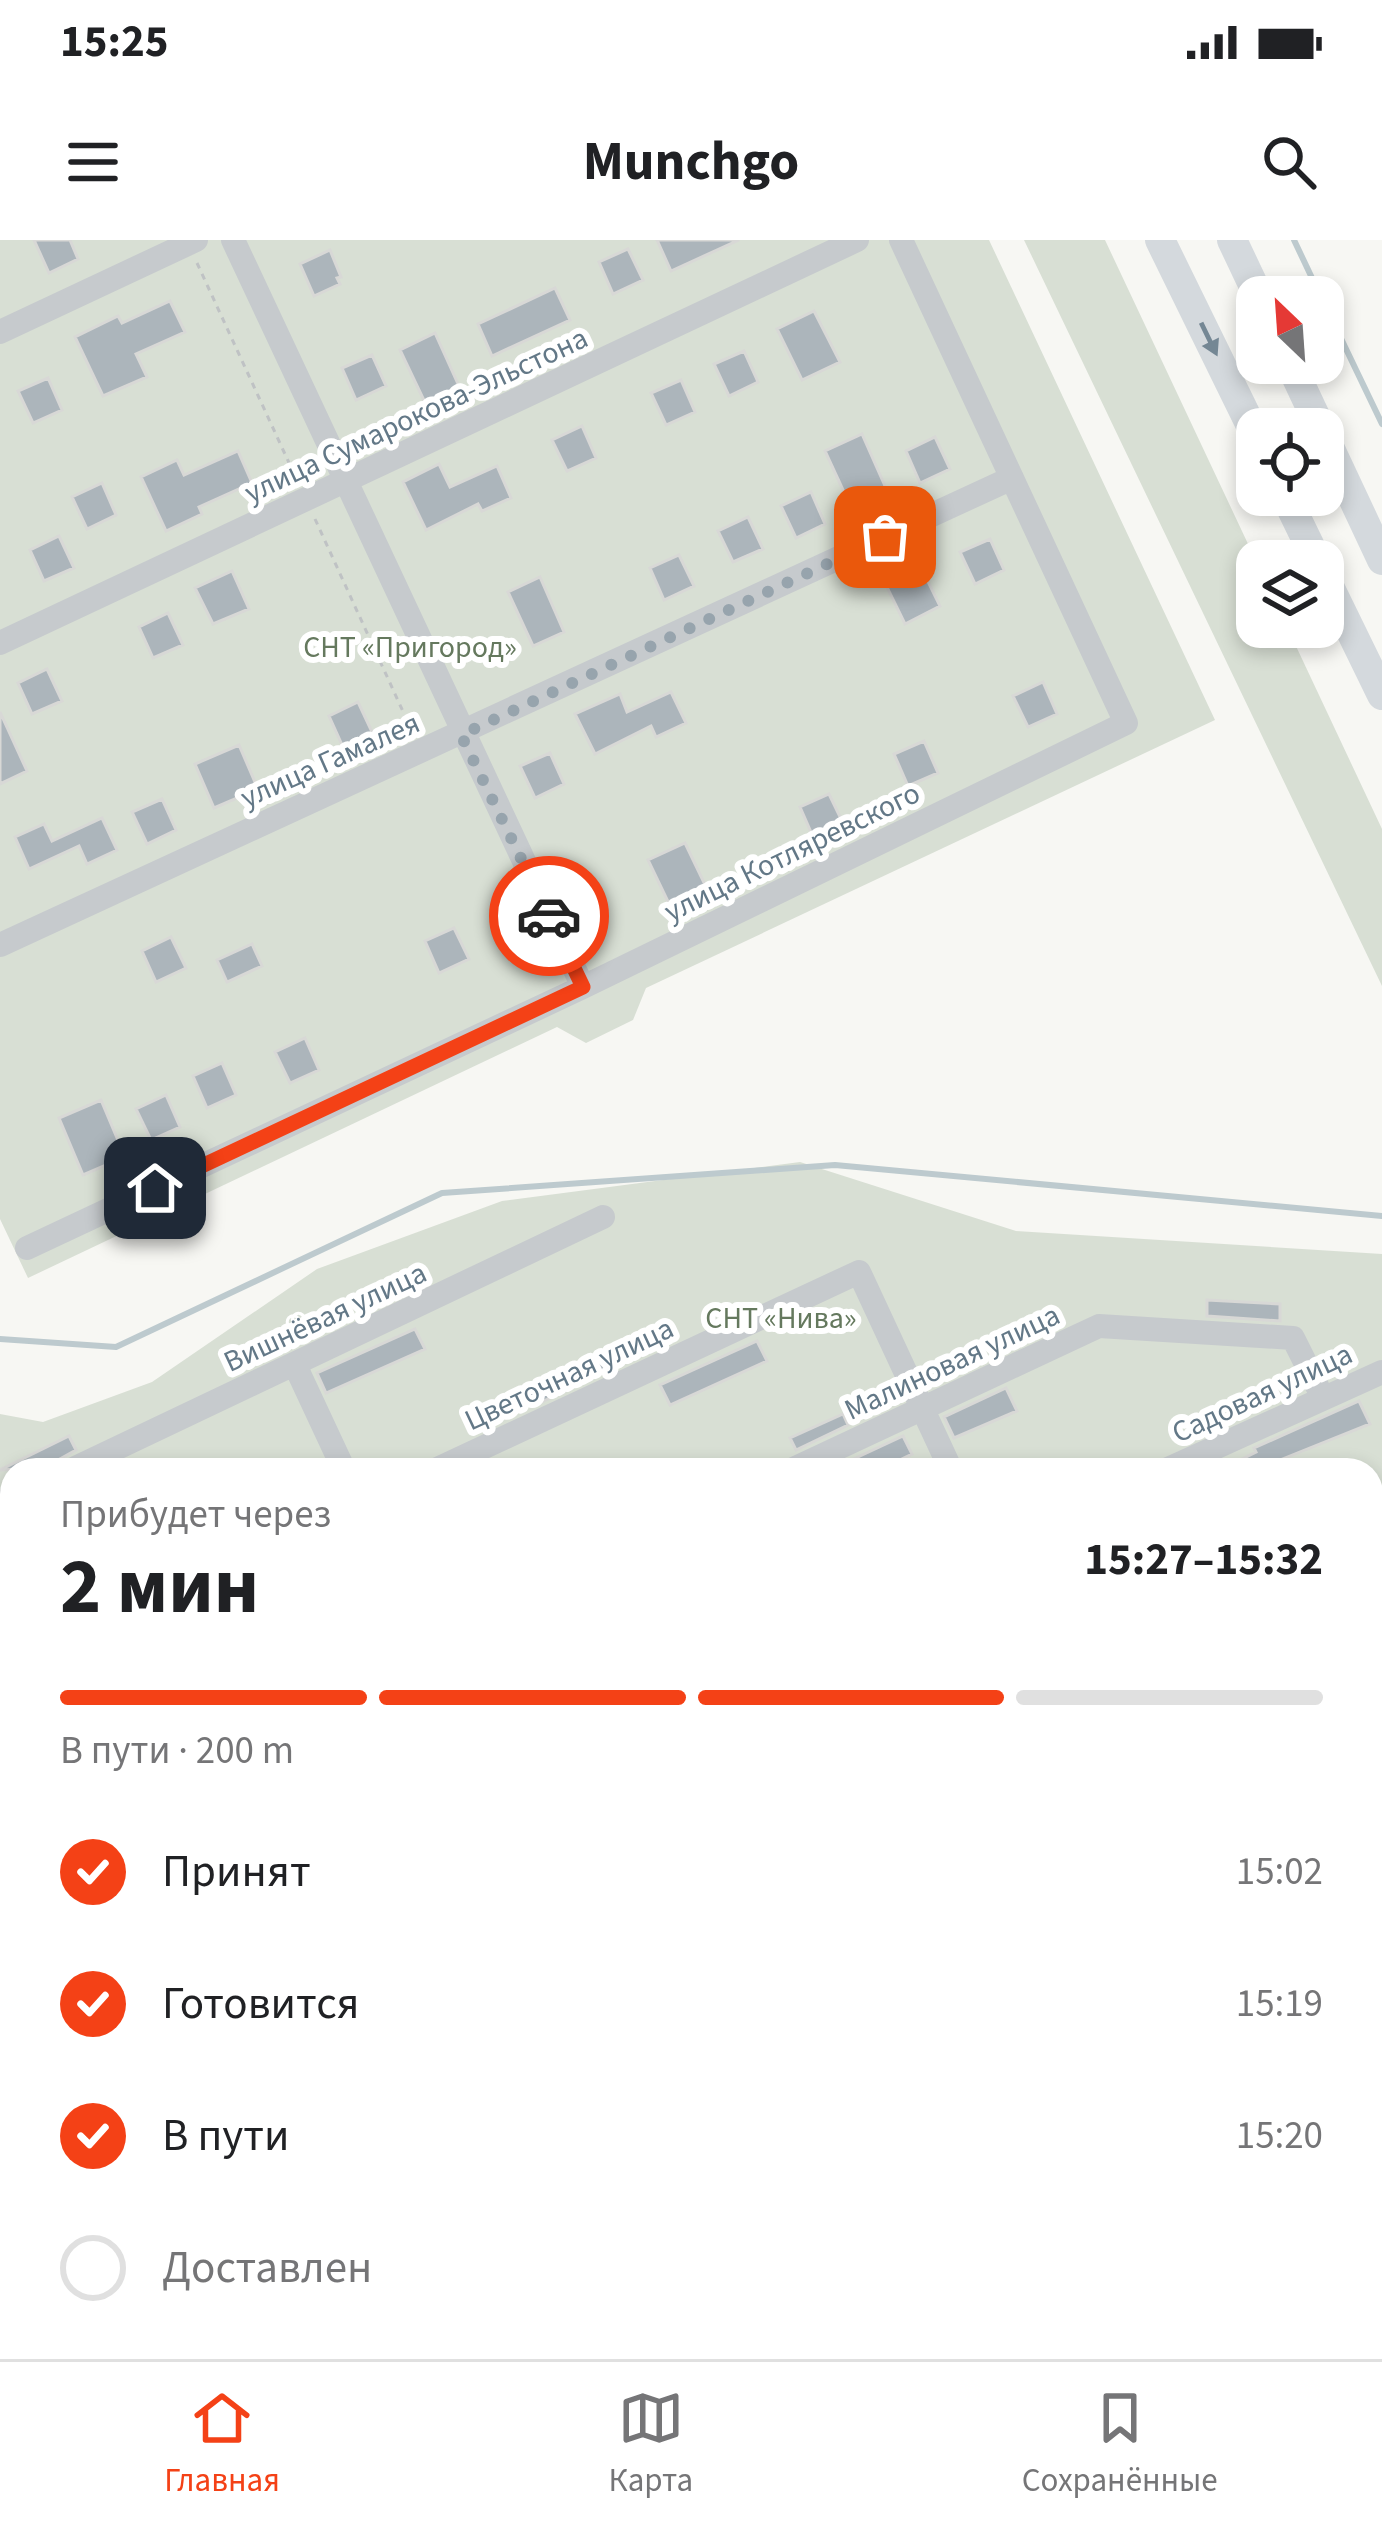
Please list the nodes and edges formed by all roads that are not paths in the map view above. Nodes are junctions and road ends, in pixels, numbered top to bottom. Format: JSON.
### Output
{"nodes":[{"id":1,"x":196,"y":240,"type":"edge"},
{"id":2,"x":232,"y":240,"type":"edge"},
{"id":3,"x":857,"y":240,"type":"edge"},
{"id":4,"x":901,"y":240,"type":"edge"},
{"id":5,"x":1160,"y":240,"type":"edge"},
{"id":6,"x":1232,"y":240,"type":"edge"},
{"id":7,"x":1249,"y":276,"type":"edge"},
{"id":8,"x":0,"y":332,"type":"edge"},
{"id":9,"x":1242,"y":408,"type":"edge"},
{"id":10,"x":1012,"y":478,"type":"junction"},
{"id":11,"x":1344,"y":478,"type":"edge"},
{"id":12,"x":348,"y":480,"type":"junction"},
{"id":13,"x":1382,"y":560,"type":"edge"},
{"id":14,"x":1344,"y":617,"type":"edge"},
{"id":15,"x":0,"y":644,"type":"edge"},
{"id":16,"x":1382,"y":694,"type":"edge"},
{"id":17,"x":461,"y":735,"type":"junction"},
{"id":18,"x":0,"y":945,"type":"edge"},
{"id":19,"x":583,"y":987,"type":"junction"},
{"id":20,"x":603,"y":1217,"type":"dead end"},
{"id":21,"x":27,"y":1248,"type":"dead end"},
{"id":22,"x":295,"y":1365,"type":"junction"},
{"id":23,"x":1382,"y":1372,"type":"edge"},
{"id":24,"x":1322,"y":1396,"type":"junction"},
{"id":25,"x":923,"y":1408,"type":"junction"},
{"id":26,"x":97,"y":1458,"type":"edge"},
{"id":27,"x":338,"y":1458,"type":"edge"},
{"id":28,"x":461,"y":1458,"type":"edge"},
{"id":29,"x":817,"y":1458,"type":"edge"},
{"id":30,"x":946,"y":1458,"type":"edge"},
{"id":31,"x":1191,"y":1458,"type":"edge"}],
"edges":[{"from":1,"to":8,"type":"street"},
{"from":2,"to":12,"type":"street"},
{"from":3,"to":12,"type":"street","name":"улица Сумарокова-Эльстона"},
{"from":4,"to":10,"type":"street"},
{"from":5,"to":9,"type":"main road","one_way":true},
{"from":6,"to":7,"type":"main road"},
{"from":10,"to":17,"type":"street","name":"улица Гамалея"},
{"from":10,"to":19,"type":"street","name":"улица Котляревского"},
{"from":11,"to":13,"type":"main road"},
{"from":12,"to":15,"type":"street","name":"улица Сумарокова-Эльстона"},
{"from":12,"to":17,"type":"street"},
{"from":14,"to":16,"type":"main road"},
{"from":17,"to":18,"type":"street","name":"улица Гамалея"},
{"from":17,"to":19,"type":"street"},
{"from":19,"to":21,"type":"street","name":"улица Котляревского"},
{"from":20,"to":22,"type":"street","name":"Вишнёвая улица"},
{"from":22,"to":26,"type":"street","name":"Вишнёвая улица"},
{"from":22,"to":27,"type":"street"},
{"from":23,"to":24,"type":"street","name":"Садовая улица"},
{"from":24,"to":25,"type":"street","name":"Малиновая улица"},
{"from":24,"to":31,"type":"street","name":"Садовая улица"},
{"from":25,"to":28,"type":"street","name":"Цветочная улица"},
{"from":25,"to":29,"type":"street","name":"Малиновая улица"},
{"from":25,"to":30,"type":"street"}]}
